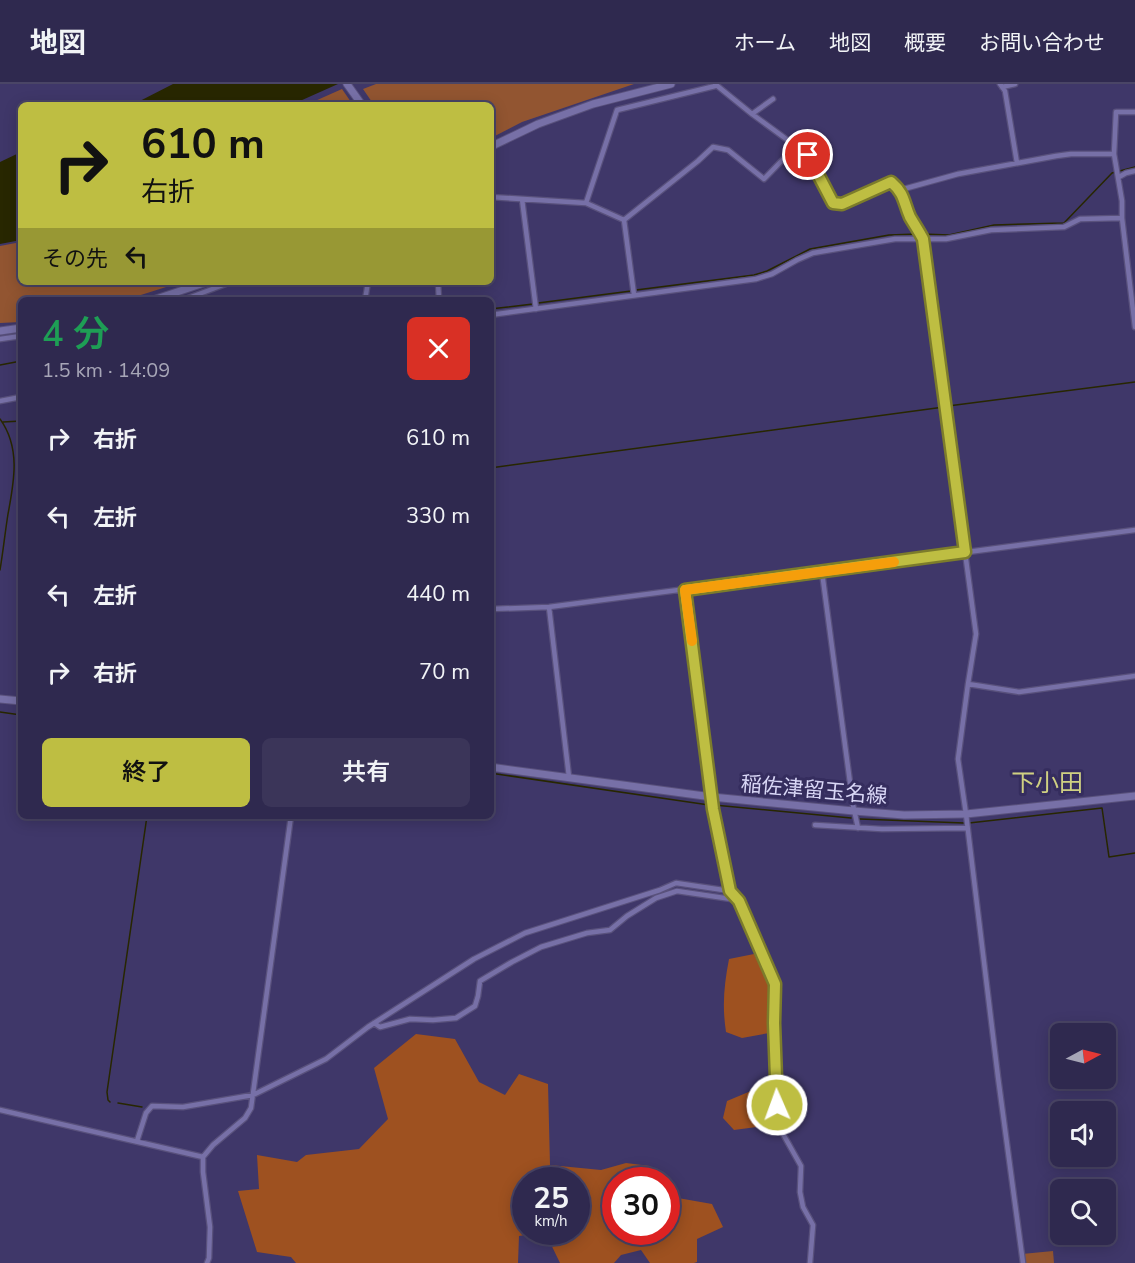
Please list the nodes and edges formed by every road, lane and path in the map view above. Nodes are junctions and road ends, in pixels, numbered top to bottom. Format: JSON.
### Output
{"nodes":[{"id":1,"x":347,"y":84,"type":"edge"},
{"id":2,"x":671,"y":84,"type":"edge"},
{"id":3,"x":1015,"y":84,"type":"edge"},
{"id":4,"x":715,"y":85,"type":"edge"},
{"id":5,"x":1001,"y":86,"type":"edge"},
{"id":6,"x":773,"y":99,"type":"dead end"},
{"id":7,"x":360,"y":102,"type":"edge"},
{"id":8,"x":1135,"y":112,"type":"edge"},
{"id":9,"x":752,"y":114,"type":"junction"},
{"id":10,"x":494,"y":145,"type":"edge"},
{"id":11,"x":795,"y":147,"type":"junction"},
{"id":12,"x":1114,"y":154,"type":"junction"},
{"id":13,"x":1017,"y":163,"type":"junction"},
{"id":14,"x":1135,"y":171,"type":"edge"},
{"id":15,"x":1118,"y":176,"type":"junction"},
{"id":16,"x":900,"y":190,"type":"junction"},
{"id":17,"x":494,"y":197,"type":"edge"},
{"id":18,"x":522,"y":199,"type":"junction"},
{"id":19,"x":586,"y":203,"type":"junction"},
{"id":20,"x":1122,"y":218,"type":"junction"},
{"id":21,"x":624,"y":220,"type":"junction"},
{"id":22,"x":923,"y":239,"type":"junction"},
{"id":23,"x":1128,"y":267,"type":"junction"},
{"id":24,"x":1135,"y":267,"type":"edge"},
{"id":25,"x":198,"y":285,"type":"edge"},
{"id":26,"x":223,"y":285,"type":"edge"},
{"id":27,"x":634,"y":295,"type":"junction"},
{"id":28,"x":162,"y":297,"type":"edge"},
{"id":29,"x":191,"y":297,"type":"edge"},
{"id":30,"x":536,"y":308,"type":"junction"},
{"id":31,"x":494,"y":314,"type":"edge"},
{"id":32,"x":1135,"y":327,"type":"edge"},
{"id":33,"x":18,"y":328,"type":"edge"},
{"id":34,"x":0,"y":331,"type":"edge"},
{"id":35,"x":18,"y":336,"type":"edge"},
{"id":36,"x":0,"y":339,"type":"edge"},
{"id":37,"x":18,"y":398,"type":"edge"},
{"id":38,"x":0,"y":401,"type":"edge"},
{"id":39,"x":1135,"y":530,"type":"edge"},
{"id":40,"x":965,"y":552,"type":"junction"},
{"id":41,"x":822,"y":572,"type":"junction"},
{"id":42,"x":685,"y":590,"type":"junction"},
{"id":43,"x":549,"y":607,"type":"junction"},
{"id":44,"x":494,"y":609,"type":"edge"},
{"id":45,"x":1135,"y":676,"type":"edge"},
{"id":46,"x":968,"y":684,"type":"junction"},
{"id":47,"x":0,"y":699,"type":"edge"},
{"id":48,"x":18,"y":701,"type":"edge"},
{"id":49,"x":494,"y":768,"type":"edge"},
{"id":50,"x":569,"y":777,"type":"junction"},
{"id":51,"x":1135,"y":796,"type":"edge"},
{"id":52,"x":712,"y":799,"type":"junction"},
{"id":53,"x":854,"y":811,"type":"junction"},
{"id":54,"x":966,"y":815,"type":"junction"},
{"id":55,"x":291,"y":819,"type":"edge"},
{"id":56,"x":815,"y":825,"type":"dead end"},
{"id":57,"x":858,"y":828,"type":"junction"},
{"id":58,"x":967,"y":828,"type":"junction"},
{"id":59,"x":730,"y":891,"type":"junction"},
{"id":60,"x":738,"y":900,"type":"junction"},
{"id":61,"x":374,"y":1023,"type":"junction"},
{"id":62,"x":253,"y":1095,"type":"junction"},
{"id":63,"x":0,"y":1110,"type":"edge"},
{"id":64,"x":137,"y":1141,"type":"junction"},
{"id":65,"x":203,"y":1157,"type":"junction"},
{"id":66,"x":207,"y":1263,"type":"edge"},
{"id":67,"x":810,"y":1263,"type":"edge"},
{"id":68,"x":1023,"y":1263,"type":"edge"}],
"edges":[{"from":1,"to":7,"type":"main road"},
{"from":2,"to":10,"type":"main road"},
{"from":3,"to":5,"type":"street"},
{"from":4,"to":9,"type":"street"},
{"from":4,"to":19,"type":"street"},
{"from":5,"to":13,"type":"street"},
{"from":6,"to":9,"type":"street"},
{"from":8,"to":12,"type":"street"},
{"from":9,"to":11,"type":"street"},
{"from":11,"to":16,"type":"street"},
{"from":11,"to":21,"type":"street"},
{"from":12,"to":13,"type":"street"},
{"from":12,"to":15,"type":"street"},
{"from":13,"to":16,"type":"street"},
{"from":14,"to":15,"type":"street"},
{"from":15,"to":20,"type":"street"},
{"from":16,"to":22,"type":"street"},
{"from":17,"to":18,"type":"street"},
{"from":18,"to":19,"type":"street"},
{"from":18,"to":30,"type":"street"},
{"from":19,"to":21,"type":"street"},
{"from":20,"to":22,"type":"street"},
{"from":20,"to":23,"type":"street"},
{"from":21,"to":27,"type":"street"},
{"from":22,"to":27,"type":"street"},
{"from":22,"to":40,"type":"street"},
{"from":23,"to":24,"type":"street"},
{"from":23,"to":32,"type":"street"},
{"from":25,"to":28,"type":"main road"},
{"from":26,"to":29,"type":"street"},
{"from":27,"to":30,"type":"street"},
{"from":30,"to":31,"type":"street"},
{"from":33,"to":34,"type":"main road"},
{"from":35,"to":36,"type":"street"},
{"from":37,"to":38,"type":"street"},
{"from":39,"to":40,"type":"street"},
{"from":40,"to":41,"type":"street"},
{"from":40,"to":46,"type":"street"},
{"from":41,"to":42,"type":"street"},
{"from":41,"to":53,"type":"street"},
{"from":42,"to":43,"type":"street"},
{"from":42,"to":52,"type":"street"},
{"from":43,"to":44,"type":"street"},
{"from":43,"to":50,"type":"street"},
{"from":45,"to":46,"type":"street"},
{"from":46,"to":54,"type":"street"},
{"from":47,"to":48,"type":"main road"},
{"from":49,"to":50,"type":"main road","name":"稲佐津留玉名線"},
{"from":50,"to":52,"type":"main road","name":"稲佐津留玉名線"},
{"from":51,"to":54,"type":"main road","name":"稲佐津留玉名線"},
{"from":52,"to":53,"type":"main road","name":"稲佐津留玉名線"},
{"from":52,"to":59,"type":"street"},
{"from":53,"to":54,"type":"main road","name":"稲佐津留玉名線"},
{"from":53,"to":57,"type":"street"},
{"from":54,"to":58,"type":"street"},
{"from":55,"to":62,"type":"street"},
{"from":56,"to":57,"type":"street"},
{"from":57,"to":58,"type":"street"},
{"from":58,"to":68,"type":"street"},
{"from":59,"to":60,"type":"street"},
{"from":59,"to":61,"type":"street"},
{"from":60,"to":61,"type":"street"},
{"from":60,"to":67,"type":"street"},
{"from":61,"to":62,"type":"street"},
{"from":62,"to":64,"type":"street"},
{"from":62,"to":65,"type":"street"},
{"from":63,"to":64,"type":"street"},
{"from":64,"to":65,"type":"street"},
{"from":65,"to":66,"type":"street"}]}
